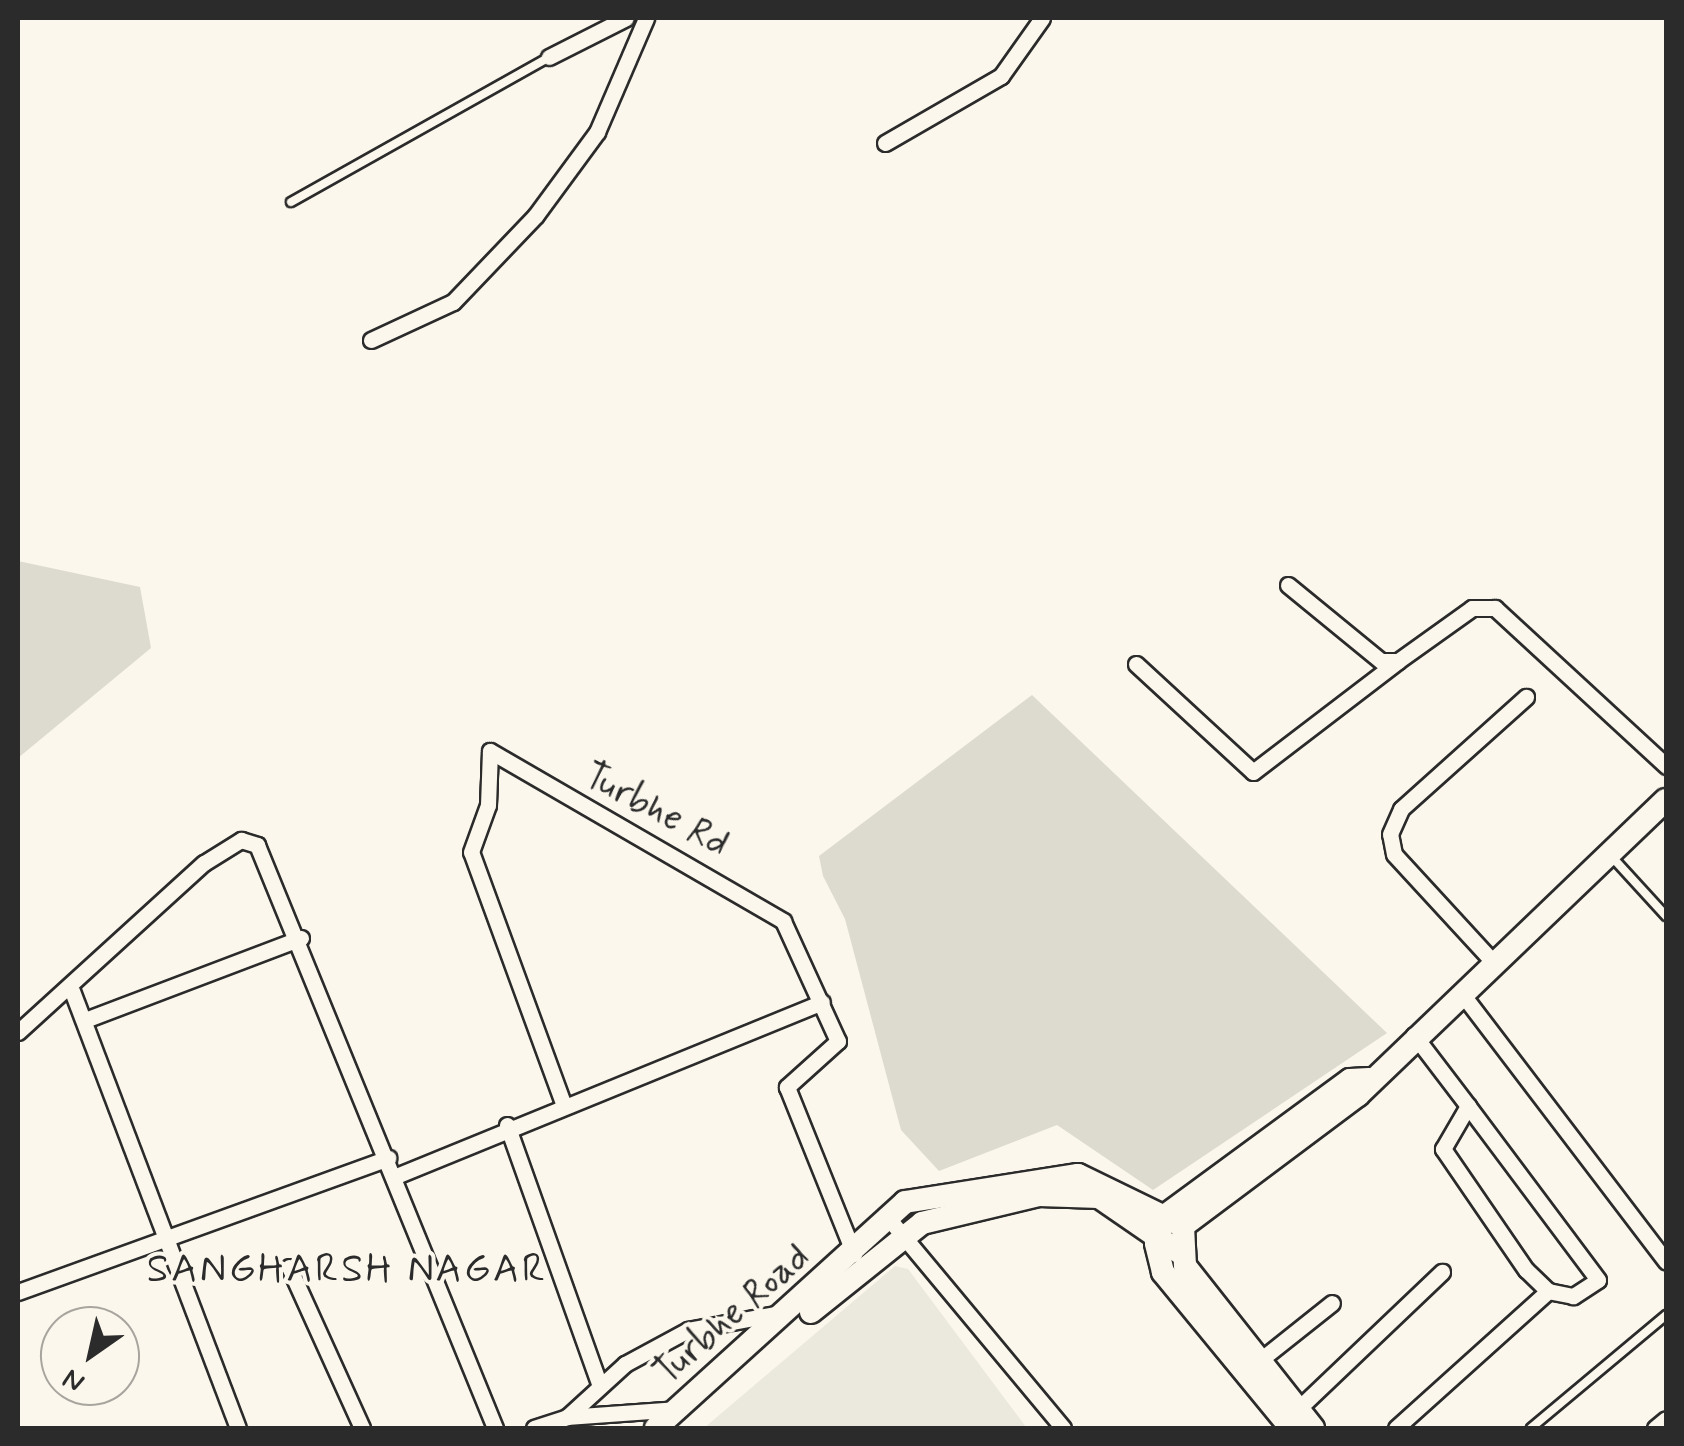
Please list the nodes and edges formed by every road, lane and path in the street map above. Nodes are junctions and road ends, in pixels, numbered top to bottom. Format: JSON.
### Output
{"nodes":[{"id":1,"x":626,"y":18,"type":"edge"},
{"id":2,"x":646,"y":18,"type":"edge"},
{"id":3,"x":1042,"y":18,"type":"edge"},
{"id":4,"x":548,"y":57,"type":"joint"},
{"id":5,"x":885,"y":143,"type":"dead end"},
{"id":6,"x":291,"y":202,"type":"dead end"},
{"id":7,"x":371,"y":340,"type":"dead end"},
{"id":8,"x":1288,"y":585,"type":"dead end"},
{"id":9,"x":1398,"y":660,"type":"junction"},
{"id":10,"x":1136,"y":664,"type":"dead end"},
{"id":11,"x":1526,"y":697,"type":"dead end"},
{"id":12,"x":1666,"y":766,"type":"edge"},
{"id":13,"x":1666,"y":800,"type":"edge"},
{"id":14,"x":1609,"y":854,"type":"junction"},
{"id":15,"x":1666,"y":916,"type":"edge"},
{"id":16,"x":301,"y":938,"type":"junction"},
{"id":17,"x":1494,"y":964,"type":"junction"},
{"id":18,"x":72,"y":991,"type":"junction"},
{"id":19,"x":1463,"y":996,"type":"junction"},
{"id":20,"x":822,"y":1002,"type":"junction"},
{"id":21,"x":84,"y":1020,"type":"junction"},
{"id":22,"x":18,"y":1032,"type":"edge"},
{"id":23,"x":1414,"y":1035,"type":"junction"},
{"id":24,"x":563,"y":1102,"type":"junction"},
{"id":25,"x":1468,"y":1106,"type":"junction"},
{"id":26,"x":507,"y":1124,"type":"junction"},
{"id":27,"x":389,"y":1158,"type":"junction"},
{"id":28,"x":396,"y":1176,"type":"junction"},
{"id":29,"x":1169,"y":1226,"type":"junction"},
{"id":30,"x":895,"y":1228,"type":"junction"},
{"id":31,"x":168,"y":1233,"type":"junction"},
{"id":32,"x":854,"y":1254,"type":"junction"},
{"id":33,"x":1666,"y":1260,"type":"edge"},
{"id":34,"x":289,"y":1266,"type":"dead end"},
{"id":35,"x":1442,"y":1272,"type":"dead end"},
{"id":36,"x":1548,"y":1291,"type":"junction"},
{"id":37,"x":18,"y":1292,"type":"edge"},
{"id":38,"x":1332,"y":1303,"type":"dead end"},
{"id":39,"x":790,"y":1311,"type":"junction"},
{"id":40,"x":1666,"y":1315,"type":"edge"},
{"id":41,"x":1260,"y":1360,"type":"junction"},
{"id":42,"x":598,"y":1384,"type":"junction"},
{"id":43,"x":567,"y":1417,"type":"junction"},
{"id":44,"x":678,"y":1419,"type":"edge"},
{"id":45,"x":1294,"y":1419,"type":"edge"},
{"id":46,"x":1666,"y":1419,"type":"edge"},
{"id":47,"x":238,"y":1428,"type":"edge"},
{"id":48,"x":362,"y":1428,"type":"edge"},
{"id":49,"x":495,"y":1428,"type":"edge"},
{"id":50,"x":534,"y":1428,"type":"edge"},
{"id":51,"x":656,"y":1428,"type":"edge"},
{"id":52,"x":1062,"y":1428,"type":"edge"},
{"id":53,"x":1313,"y":1428,"type":"edge"},
{"id":54,"x":1396,"y":1428,"type":"edge"},
{"id":55,"x":1531,"y":1428,"type":"edge"},
{"id":56,"x":1655,"y":1428,"type":"edge"}],
"edges":[{"from":1,"to":4,"type":"street"},
{"from":2,"to":7,"type":"street"},
{"from":3,"to":5,"type":"street"},
{"from":4,"to":6,"type":"lane"},
{"from":8,"to":9,"type":"street"},
{"from":9,"to":10,"type":"street"},
{"from":9,"to":12,"type":"street"},
{"from":11,"to":17,"type":"street"},
{"from":13,"to":14,"type":"main road"},
{"from":14,"to":15,"type":"lane"},
{"from":14,"to":17,"type":"main road"},
{"from":16,"to":18,"type":"street"},
{"from":16,"to":21,"type":"street"},
{"from":16,"to":27,"type":"street"},
{"from":17,"to":19,"type":"main road"},
{"from":18,"to":21,"type":"street"},
{"from":18,"to":22,"type":"street"},
{"from":19,"to":23,"type":"main road"},
{"from":19,"to":33,"type":"street"},
{"from":20,"to":24,"type":"street"},
{"from":20,"to":24,"type":"street","name":"Turbhe Rd"},
{"from":20,"to":32,"type":"street","name":"Turbhe Rd"},
{"from":21,"to":31,"type":"street"},
{"from":23,"to":25,"type":"street"},
{"from":23,"to":29,"type":"main road"},
{"from":24,"to":26,"type":"street"},
{"from":25,"to":36,"type":"street"},
{"from":25,"to":36,"type":"street"},
{"from":26,"to":28,"type":"street"},
{"from":26,"to":42,"type":"street"},
{"from":27,"to":28,"type":"street"},
{"from":27,"to":31,"type":"street"},
{"from":28,"to":49,"type":"street"},
{"from":29,"to":30,"type":"main road"},
{"from":29,"to":41,"type":"main road"},
{"from":29,"to":45,"type":"main road"},
{"from":30,"to":32,"type":"main road","name":"Turbhe Road"},
{"from":30,"to":44,"type":"main road"},
{"from":30,"to":52,"type":"street"},
{"from":31,"to":37,"type":"street"},
{"from":31,"to":47,"type":"street"},
{"from":32,"to":39,"type":"main road","name":"Turbhe Road"},
{"from":34,"to":48,"type":"street"},
{"from":35,"to":45,"type":"street"},
{"from":36,"to":54,"type":"street"},
{"from":38,"to":41,"type":"street"},
{"from":39,"to":42,"type":"street"},
{"from":39,"to":44,"type":"main road","name":"Turbhe Road"},
{"from":40,"to":55,"type":"lane"},
{"from":41,"to":45,"type":"main road"},
{"from":42,"to":43,"type":"street"},
{"from":43,"to":44,"type":"street"},
{"from":43,"to":50,"type":"street"},
{"from":44,"to":51,"type":"main road","name":"Turbhe Road"},
{"from":45,"to":53,"type":"main road"},
{"from":46,"to":56,"type":"street"}]}
